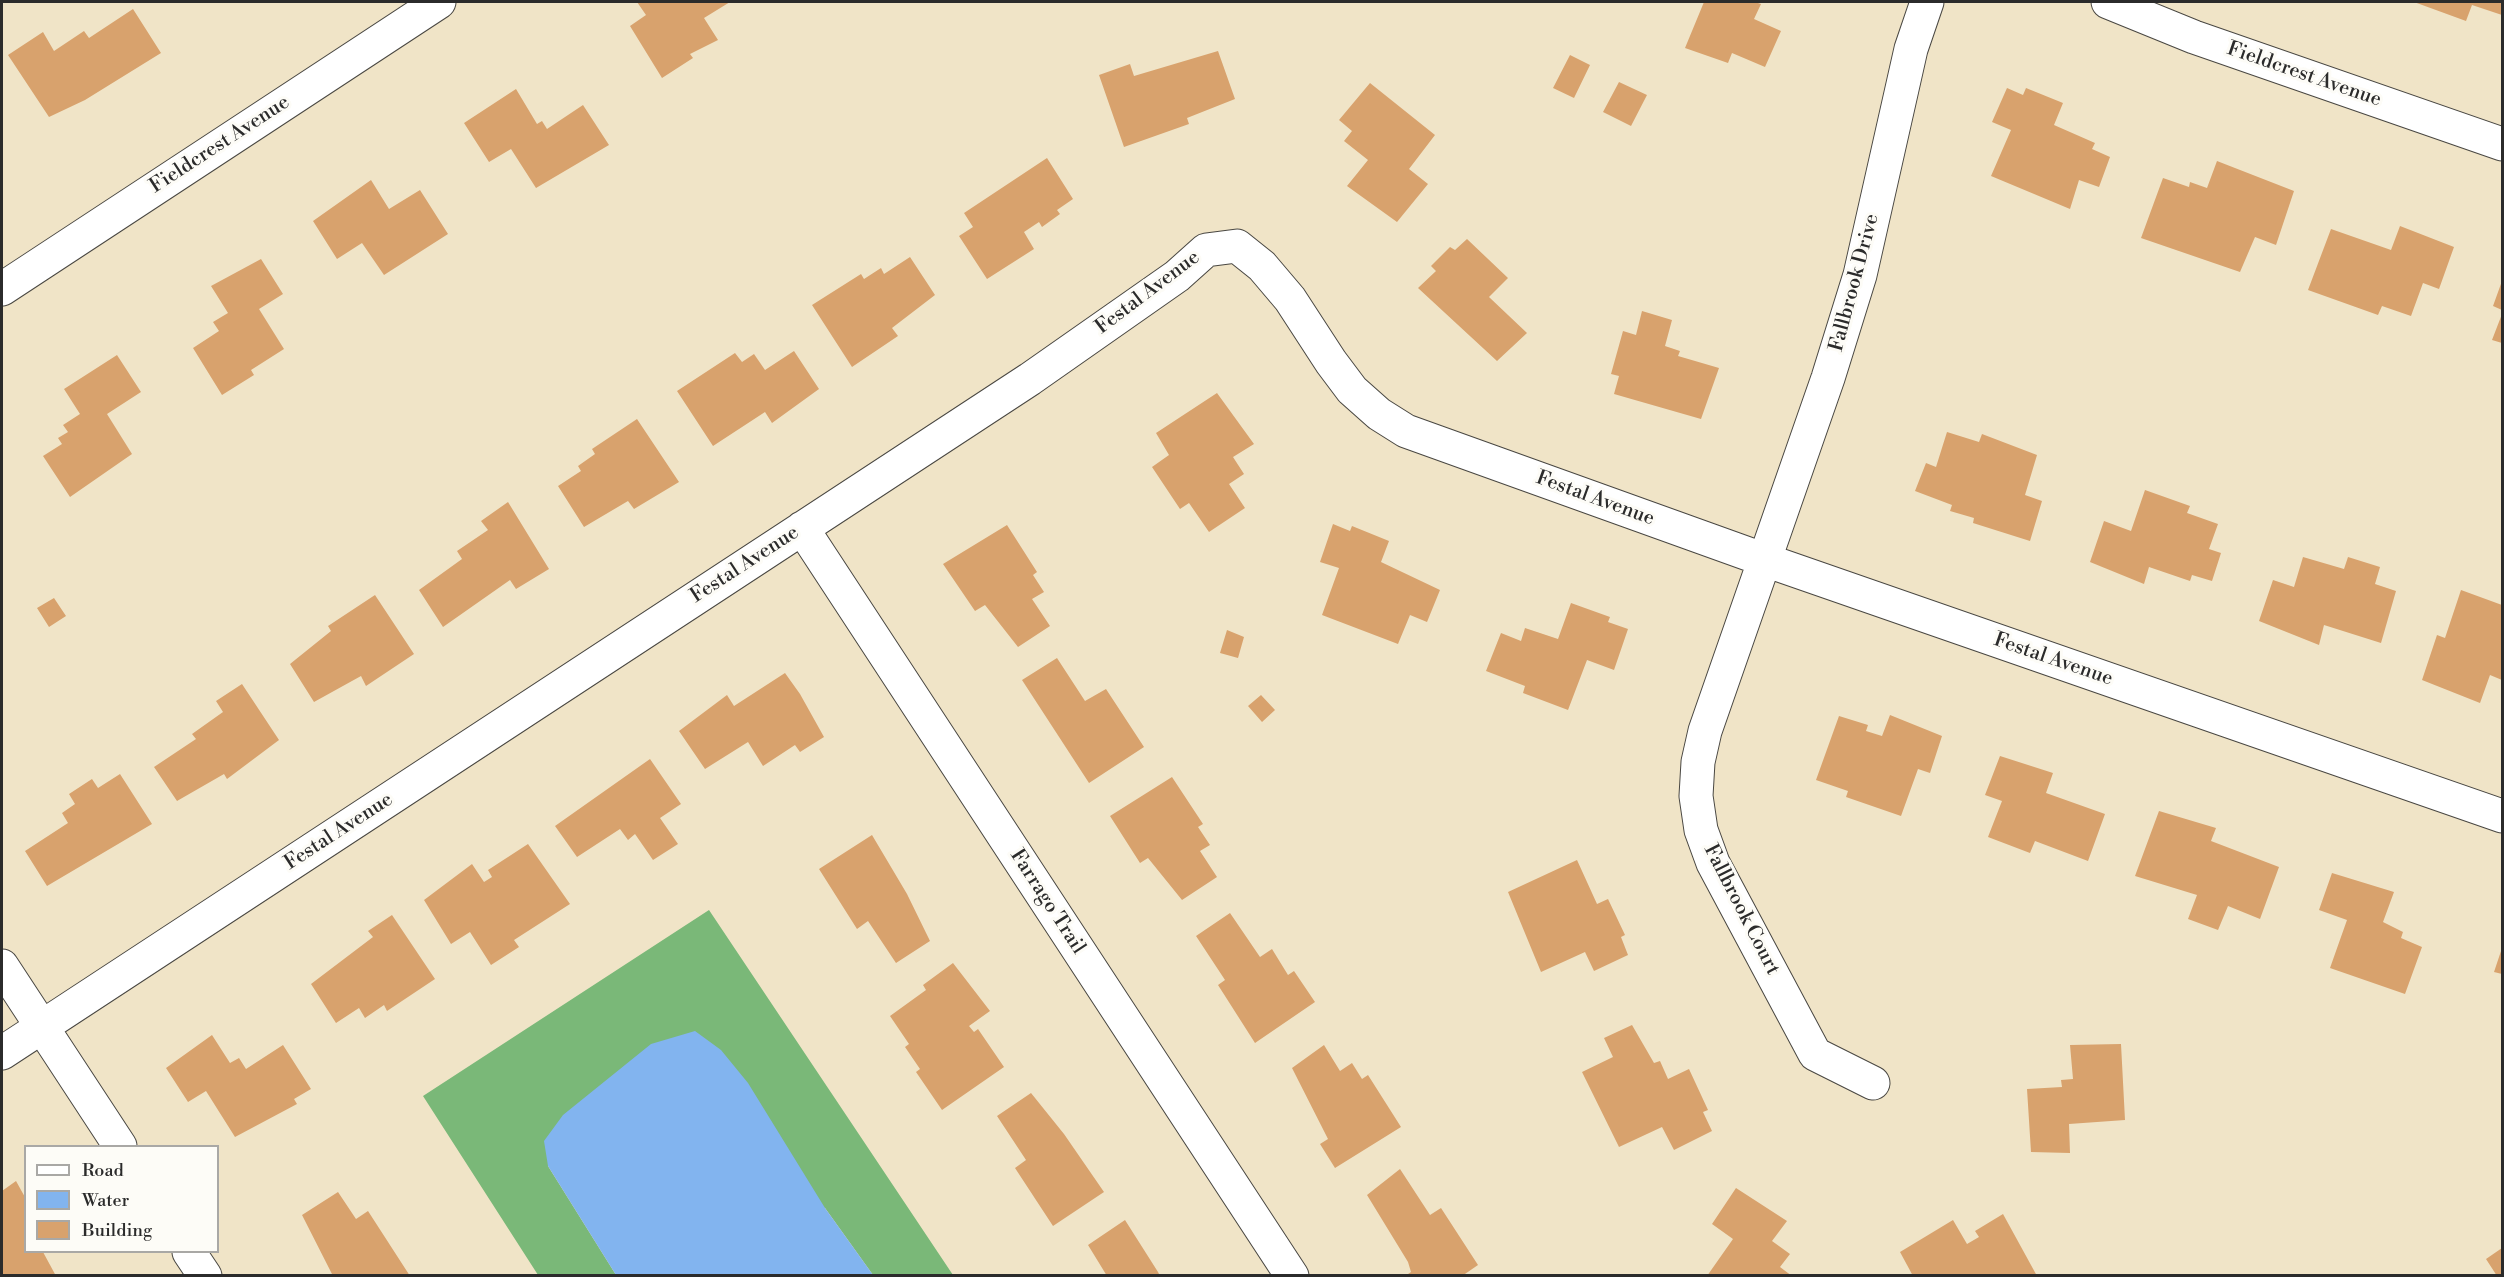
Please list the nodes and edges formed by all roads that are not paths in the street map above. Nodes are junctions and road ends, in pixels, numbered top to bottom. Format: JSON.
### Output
{"nodes":[{"id":1,"x":439,"y":2,"type":"edge"},
{"id":2,"x":1927,"y":2,"type":"edge"},
{"id":3,"x":2108,"y":2,"type":"edge"},
{"id":4,"x":2502,"y":144,"type":"edge"},
{"id":5,"x":2,"y":290,"type":"edge"},
{"id":6,"x":802,"y":528,"type":"junction"},
{"id":7,"x":1765,"y":560,"type":"junction"},
{"id":8,"x":2502,"y":816,"type":"edge"},
{"id":9,"x":2,"y":966,"type":"edge"},
{"id":10,"x":42,"y":1027,"type":"junction"},
{"id":11,"x":2,"y":1053,"type":"edge"},
{"id":12,"x":1873,"y":1083,"type":"dead end"},
{"id":13,"x":119,"y":1145,"type":"edge"},
{"id":14,"x":190,"y":1253,"type":"edge"},
{"id":15,"x":205,"y":1275,"type":"edge"},
{"id":16,"x":1292,"y":1275,"type":"edge"}],
"edges":[{"from":1,"to":5,"type":"street","name":"Fieldcrest Avenue"},
{"from":2,"to":7,"type":"street","name":"Fallbrook Drive"},
{"from":3,"to":4,"type":"street","name":"Fieldcrest Avenue"},
{"from":6,"to":7,"type":"street","name":"Festal Avenue"},
{"from":6,"to":10,"type":"street","name":"Festal Avenue"},
{"from":6,"to":16,"type":"street","name":"Farrago Trail"},
{"from":7,"to":8,"type":"street","name":"Festal Avenue"},
{"from":7,"to":12,"type":"street","name":"Fallbrook Court"},
{"from":9,"to":10,"type":"street"},
{"from":10,"to":11,"type":"street","name":"Festal Avenue"},
{"from":10,"to":13,"type":"street"},
{"from":14,"to":15,"type":"street"}]}
